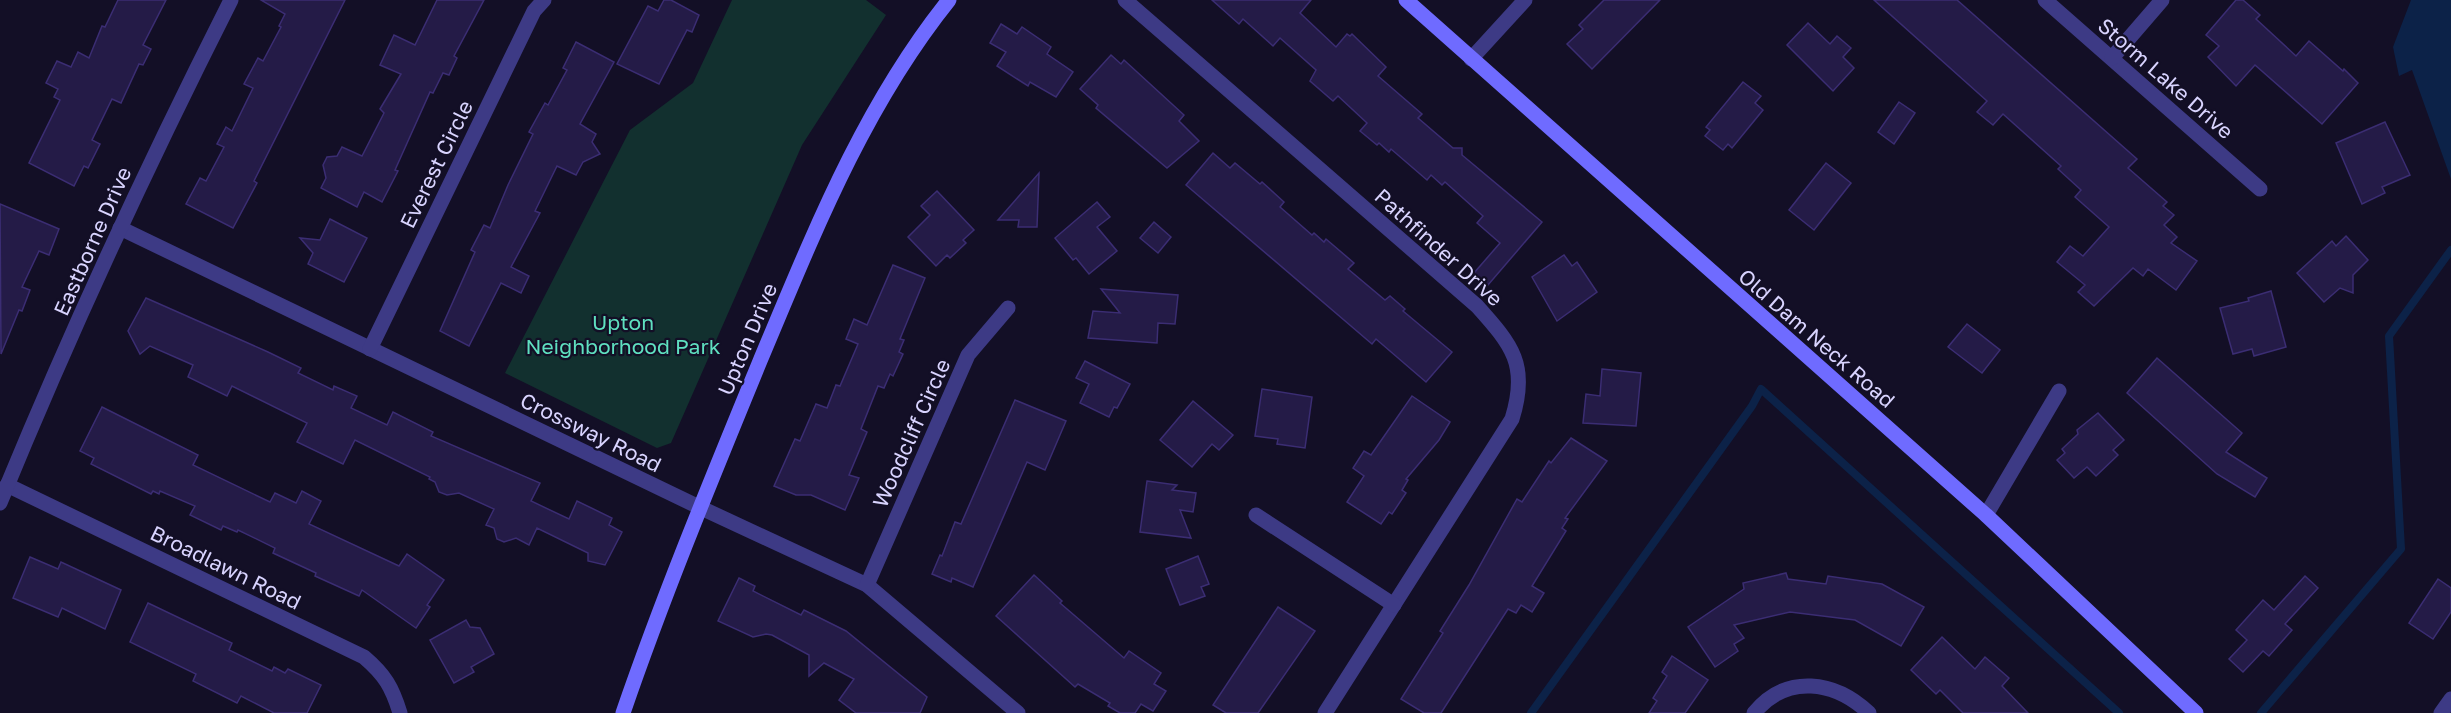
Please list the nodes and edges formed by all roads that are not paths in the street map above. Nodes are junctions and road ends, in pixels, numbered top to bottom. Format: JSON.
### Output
{"nodes":[{"id":1,"x":231,"y":0,"type":"edge"},
{"id":2,"x":544,"y":0,"type":"edge"},
{"id":3,"x":949,"y":0,"type":"edge"},
{"id":4,"x":1125,"y":0,"type":"edge"},
{"id":5,"x":1406,"y":0,"type":"edge"},
{"id":6,"x":1525,"y":0,"type":"edge"},
{"id":7,"x":2045,"y":0,"type":"edge"},
{"id":8,"x":2162,"y":0,"type":"edge"},
{"id":9,"x":2112,"y":58,"type":"junction"},
{"id":10,"x":1471,"y":59,"type":"junction"},
{"id":11,"x":2260,"y":189,"type":"dead end"},
{"id":12,"x":120,"y":228,"type":"junction"},
{"id":13,"x":1008,"y":308,"type":"dead end"},
{"id":14,"x":370,"y":349,"type":"junction"},
{"id":15,"x":2059,"y":391,"type":"dead end"},
{"id":16,"x":8,"y":485,"type":"junction"},
{"id":17,"x":0,"y":503,"type":"edge"},
{"id":18,"x":699,"y":507,"type":"junction"},
{"id":19,"x":1256,"y":515,"type":"dead end"},
{"id":20,"x":1986,"y":515,"type":"junction"},
{"id":21,"x":867,"y":585,"type":"junction"},
{"id":22,"x":1394,"y":605,"type":"junction"},
{"id":23,"x":2451,"y":699,"type":"edge"},
{"id":24,"x":400,"y":713,"type":"edge"},
{"id":25,"x":623,"y":713,"type":"edge"},
{"id":26,"x":1018,"y":713,"type":"edge"},
{"id":27,"x":1325,"y":713,"type":"edge"},
{"id":28,"x":1754,"y":713,"type":"edge"},
{"id":29,"x":1869,"y":713,"type":"edge"},
{"id":30,"x":2196,"y":713,"type":"edge"},
{"id":31,"x":2441,"y":713,"type":"edge"}],
"edges":[{"from":1,"to":12,"type":"street","name":"Eastborne Drive"},
{"from":2,"to":14,"type":"street","name":"Everest Circle"},
{"from":3,"to":18,"type":"street","name":"Upton Drive"},
{"from":4,"to":22,"type":"street","name":"Pathfinder Drive"},
{"from":5,"to":10,"type":"street","name":"Old Dam Neck Road"},
{"from":6,"to":10,"type":"street"},
{"from":7,"to":9,"type":"street","name":"Storm Lake Drive"},
{"from":8,"to":9,"type":"street"},
{"from":9,"to":11,"type":"street","name":"Storm Lake Drive"},
{"from":10,"to":20,"type":"street","name":"Old Dam Neck Road"},
{"from":12,"to":14,"type":"street","name":"Crossway Road"},
{"from":12,"to":16,"type":"street","name":"Eastborne Drive"},
{"from":13,"to":21,"type":"street","name":"Woodcliff Circle"},
{"from":14,"to":18,"type":"street","name":"Crossway Road"},
{"from":15,"to":20,"type":"street"},
{"from":16,"to":17,"type":"street","name":"Eastborne Drive"},
{"from":16,"to":24,"type":"street","name":"Broadlawn Road"},
{"from":18,"to":21,"type":"street","name":"Crossway Road"},
{"from":18,"to":25,"type":"street","name":"Upton Drive"},
{"from":19,"to":22,"type":"street"},
{"from":20,"to":30,"type":"street","name":"Old Dam Neck Road"},
{"from":21,"to":26,"type":"street","name":"Crossway Road"},
{"from":22,"to":27,"type":"street","name":"Pathfinder Drive"},
{"from":23,"to":31,"type":"street"},
{"from":28,"to":29,"type":"street"}]}
